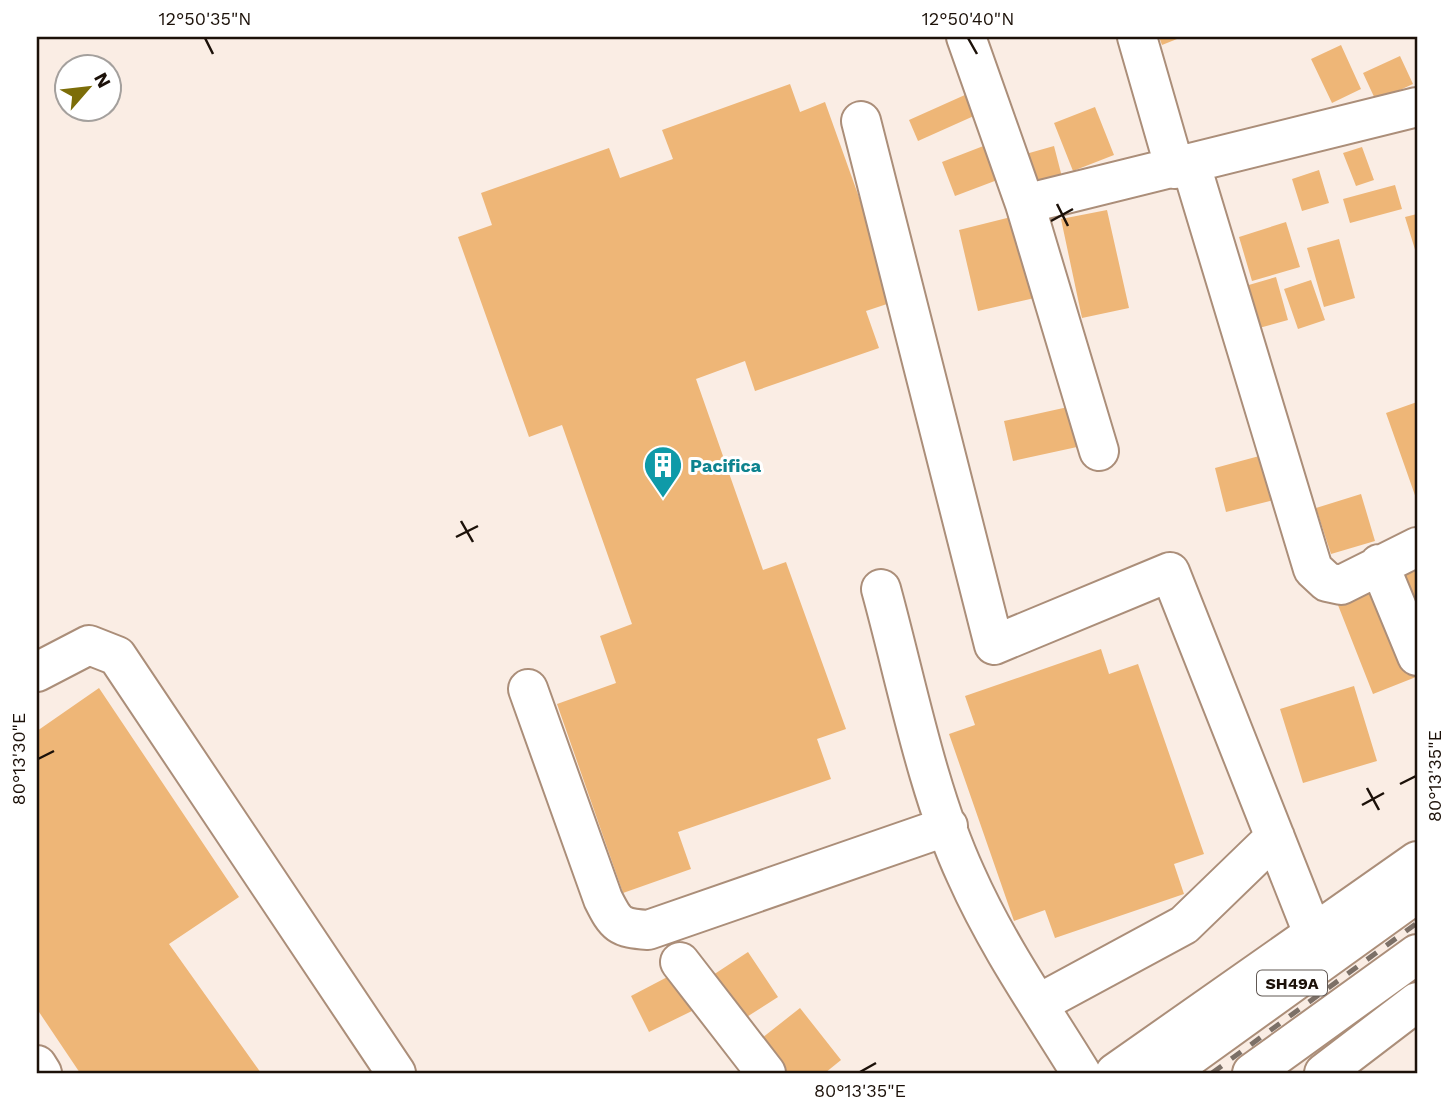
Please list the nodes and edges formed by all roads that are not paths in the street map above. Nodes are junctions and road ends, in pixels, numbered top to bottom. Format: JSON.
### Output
{"nodes":[{"id":1,"x":966,"y":37,"type":"edge"},
{"id":2,"x":1138,"y":37,"type":"edge"},
{"id":3,"x":1415,"y":116,"type":"edge"},
{"id":4,"x":861,"y":121,"type":"dead end"},
{"id":5,"x":1183,"y":167,"type":"junction"},
{"id":6,"x":1025,"y":204,"type":"junction"},
{"id":7,"x":1099,"y":451,"type":"dead end"},
{"id":8,"x":1417,"y":547,"type":"edge"},
{"id":9,"x":1379,"y":564,"type":"junction"},
{"id":10,"x":881,"y":589,"type":"dead end"},
{"id":11,"x":1417,"y":656,"type":"edge"},
{"id":12,"x":37,"y":673,"type":"edge"},
{"id":13,"x":528,"y":689,"type":"dead end"},
{"id":14,"x":948,"y":826,"type":"junction"},
{"id":15,"x":1275,"y":837,"type":"junction"},
{"id":16,"x":1417,"y":861,"type":"edge"},
{"id":17,"x":1417,"y":893,"type":"edge"},
{"id":18,"x":1314,"y":936,"type":"junction"},
{"id":19,"x":1417,"y":954,"type":"edge"},
{"id":20,"x":680,"y":962,"type":"dead end"},
{"id":21,"x":1417,"y":1002,"type":"edge"},
{"id":22,"x":1038,"y":1004,"type":"junction"},
{"id":23,"x":37,"y":1065,"type":"edge"},
{"id":24,"x":42,"y":1073,"type":"edge"},
{"id":25,"x":396,"y":1073,"type":"edge"},
{"id":26,"x":766,"y":1073,"type":"edge"},
{"id":27,"x":1081,"y":1073,"type":"edge"},
{"id":28,"x":1115,"y":1073,"type":"edge"},
{"id":29,"x":1167,"y":1073,"type":"edge"},
{"id":30,"x":1252,"y":1073,"type":"edge"},
{"id":31,"x":1324,"y":1073,"type":"edge"}],
"edges":[{"from":1,"to":6,"type":"street"},
{"from":2,"to":5,"type":"street"},
{"from":3,"to":5,"type":"street"},
{"from":4,"to":15,"type":"street"},
{"from":5,"to":6,"type":"street"},
{"from":5,"to":9,"type":"street"},
{"from":6,"to":7,"type":"street"},
{"from":8,"to":9,"type":"street"},
{"from":9,"to":11,"type":"street"},
{"from":10,"to":14,"type":"street"},
{"from":12,"to":25,"type":"street"},
{"from":13,"to":14,"type":"street"},
{"from":14,"to":22,"type":"street"},
{"from":15,"to":18,"type":"street"},
{"from":15,"to":22,"type":"street"},
{"from":16,"to":18,"type":"street"},
{"from":17,"to":29,"type":"street","number":"SH49A"},
{"from":18,"to":28,"type":"street"},
{"from":19,"to":30,"type":"street","number":"SH49A"},
{"from":20,"to":26,"type":"street"},
{"from":21,"to":31,"type":"street"},
{"from":22,"to":27,"type":"street"},
{"from":23,"to":24,"type":"street"}]}
